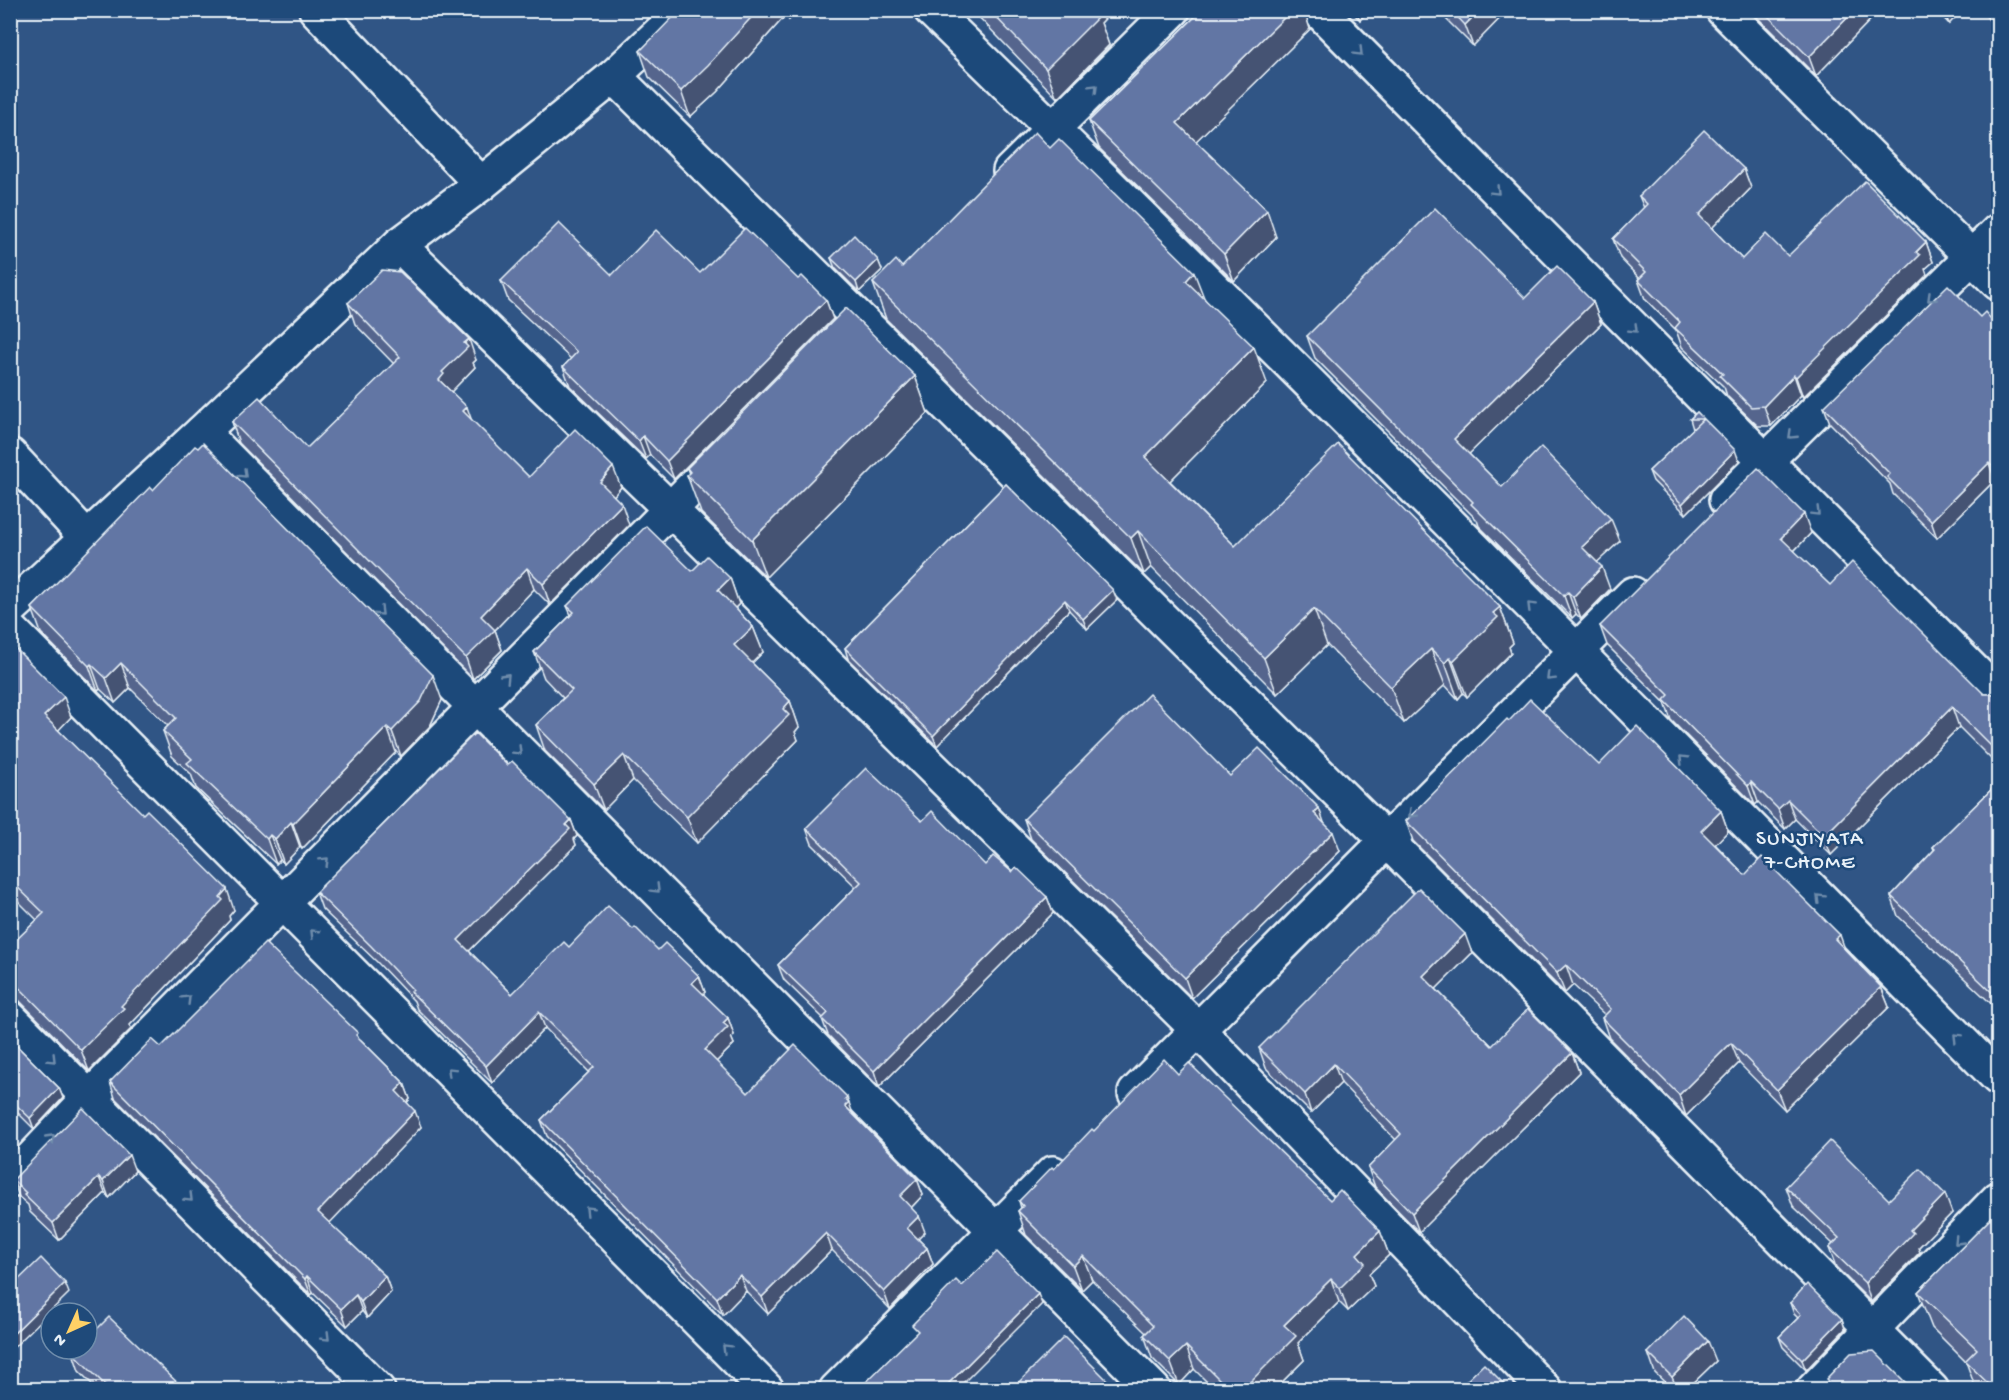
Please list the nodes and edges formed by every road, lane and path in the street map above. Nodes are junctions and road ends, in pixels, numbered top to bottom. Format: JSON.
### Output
{"nodes":[{"id":1,"x":316,"y":10,"type":"edge"},
{"id":2,"x":684,"y":10,"type":"edge"},
{"id":3,"x":931,"y":10,"type":"edge"},
{"id":4,"x":1173,"y":10,"type":"edge"},
{"id":5,"x":1318,"y":10,"type":"edge"},
{"id":6,"x":1723,"y":10,"type":"edge"},
{"id":7,"x":614,"y":76,"type":"junction"},
{"id":8,"x":1053,"y":129,"type":"junction"},
{"id":9,"x":481,"y":184,"type":"junction"},
{"id":10,"x":985,"y":195,"type":"edge"},
{"id":11,"x":1998,"y":231,"type":"edge"},
{"id":12,"x":399,"y":245,"type":"junction"},
{"id":13,"x":1973,"y":257,"type":"junction"},
{"id":14,"x":1998,"y":283,"type":"edge"},
{"id":15,"x":868,"y":310,"type":"junction"},
{"id":16,"x":835,"y":344,"type":"edge"},
{"id":17,"x":202,"y":432,"type":"junction"},
{"id":18,"x":744,"y":435,"type":"edge"},
{"id":19,"x":10,"y":455,"type":"edge"},
{"id":20,"x":1765,"y":461,"type":"junction"},
{"id":21,"x":670,"y":509,"type":"junction"},
{"id":22,"x":1708,"y":519,"type":"edge"},
{"id":23,"x":87,"y":537,"type":"junction"},
{"id":24,"x":1650,"y":577,"type":"edge"},
{"id":25,"x":10,"y":609,"type":"edge"},
{"id":26,"x":10,"y":628,"type":"edge"},
{"id":27,"x":1577,"y":651,"type":"junction"},
{"id":28,"x":1998,"y":694,"type":"edge"},
{"id":29,"x":475,"y":708,"type":"junction"},
{"id":30,"x":1386,"y":840,"type":"junction"},
{"id":31,"x":283,"y":902,"type":"junction"},
{"id":32,"x":10,"y":1018,"type":"edge"},
{"id":33,"x":1199,"y":1031,"type":"junction"},
{"id":34,"x":1998,"y":1078,"type":"edge"},
{"id":35,"x":90,"y":1097,"type":"junction"},
{"id":36,"x":1114,"y":1113,"type":"edge"},
{"id":37,"x":1072,"y":1155,"type":"edge"},
{"id":38,"x":10,"y":1181,"type":"edge"},
{"id":39,"x":1998,"y":1199,"type":"edge"},
{"id":40,"x":995,"y":1228,"type":"junction"},
{"id":41,"x":1872,"y":1329,"type":"junction"},
{"id":42,"x":378,"y":1389,"type":"edge"},
{"id":43,"x":767,"y":1389,"type":"edge"},
{"id":44,"x":836,"y":1389,"type":"edge"},
{"id":45,"x":1154,"y":1389,"type":"edge"},
{"id":46,"x":1545,"y":1389,"type":"edge"},
{"id":47,"x":1813,"y":1389,"type":"edge"},
{"id":48,"x":1932,"y":1389,"type":"edge"}],
"edges":[{"from":1,"to":9,"type":"street"},
{"from":2,"to":7,"type":"street"},
{"from":3,"to":8,"type":"street"},
{"from":8,"to":4,"type":"street","one_way":true},
{"from":5,"to":20,"type":"street","one_way":true},
{"from":6,"to":13,"type":"street"},
{"from":7,"to":9,"type":"street"},
{"from":7,"to":15,"type":"street"},
{"from":8,"to":10,"type":"street"},
{"from":27,"to":8,"type":"street","one_way":true},
{"from":9,"to":12,"type":"street"},
{"from":11,"to":13,"type":"street"},
{"from":12,"to":17,"type":"street"},
{"from":12,"to":21,"type":"street"},
{"from":13,"to":14,"type":"street"},
{"from":13,"to":20,"type":"street","one_way":true},
{"from":15,"to":16,"type":"street"},
{"from":15,"to":30,"type":"street"},
{"from":17,"to":23,"type":"street"},
{"from":17,"to":29,"type":"street","one_way":true},
{"from":18,"to":21,"type":"street"},
{"from":19,"to":23,"type":"street"},
{"from":20,"to":22,"type":"street"},
{"from":20,"to":28,"type":"street","one_way":true},
{"from":29,"to":21,"type":"street","one_way":true},
{"from":21,"to":33,"type":"street"},
{"from":23,"to":25,"type":"street"},
{"from":24,"to":27,"type":"street"},
{"from":26,"to":31,"type":"street"},
{"from":27,"to":30,"type":"street","one_way":true},
{"from":34,"to":27,"type":"street","one_way":true},
{"from":31,"to":29,"type":"street","one_way":true},
{"from":29,"to":40,"type":"street","one_way":true},
{"from":30,"to":33,"type":"street"},
{"from":30,"to":41,"type":"street"},
{"from":35,"to":31,"type":"street","one_way":true},
{"from":43,"to":31,"type":"street","one_way":true},
{"from":32,"to":35,"type":"street","one_way":true},
{"from":33,"to":36,"type":"street"},
{"from":33,"to":46,"type":"street"},
{"from":38,"to":35,"type":"street","one_way":true},
{"from":35,"to":42,"type":"street","one_way":true},
{"from":37,"to":40,"type":"street"},
{"from":39,"to":41,"type":"street","one_way":true},
{"from":40,"to":44,"type":"street"},
{"from":40,"to":45,"type":"street"},
{"from":41,"to":47,"type":"street"},
{"from":41,"to":48,"type":"street"}]}
